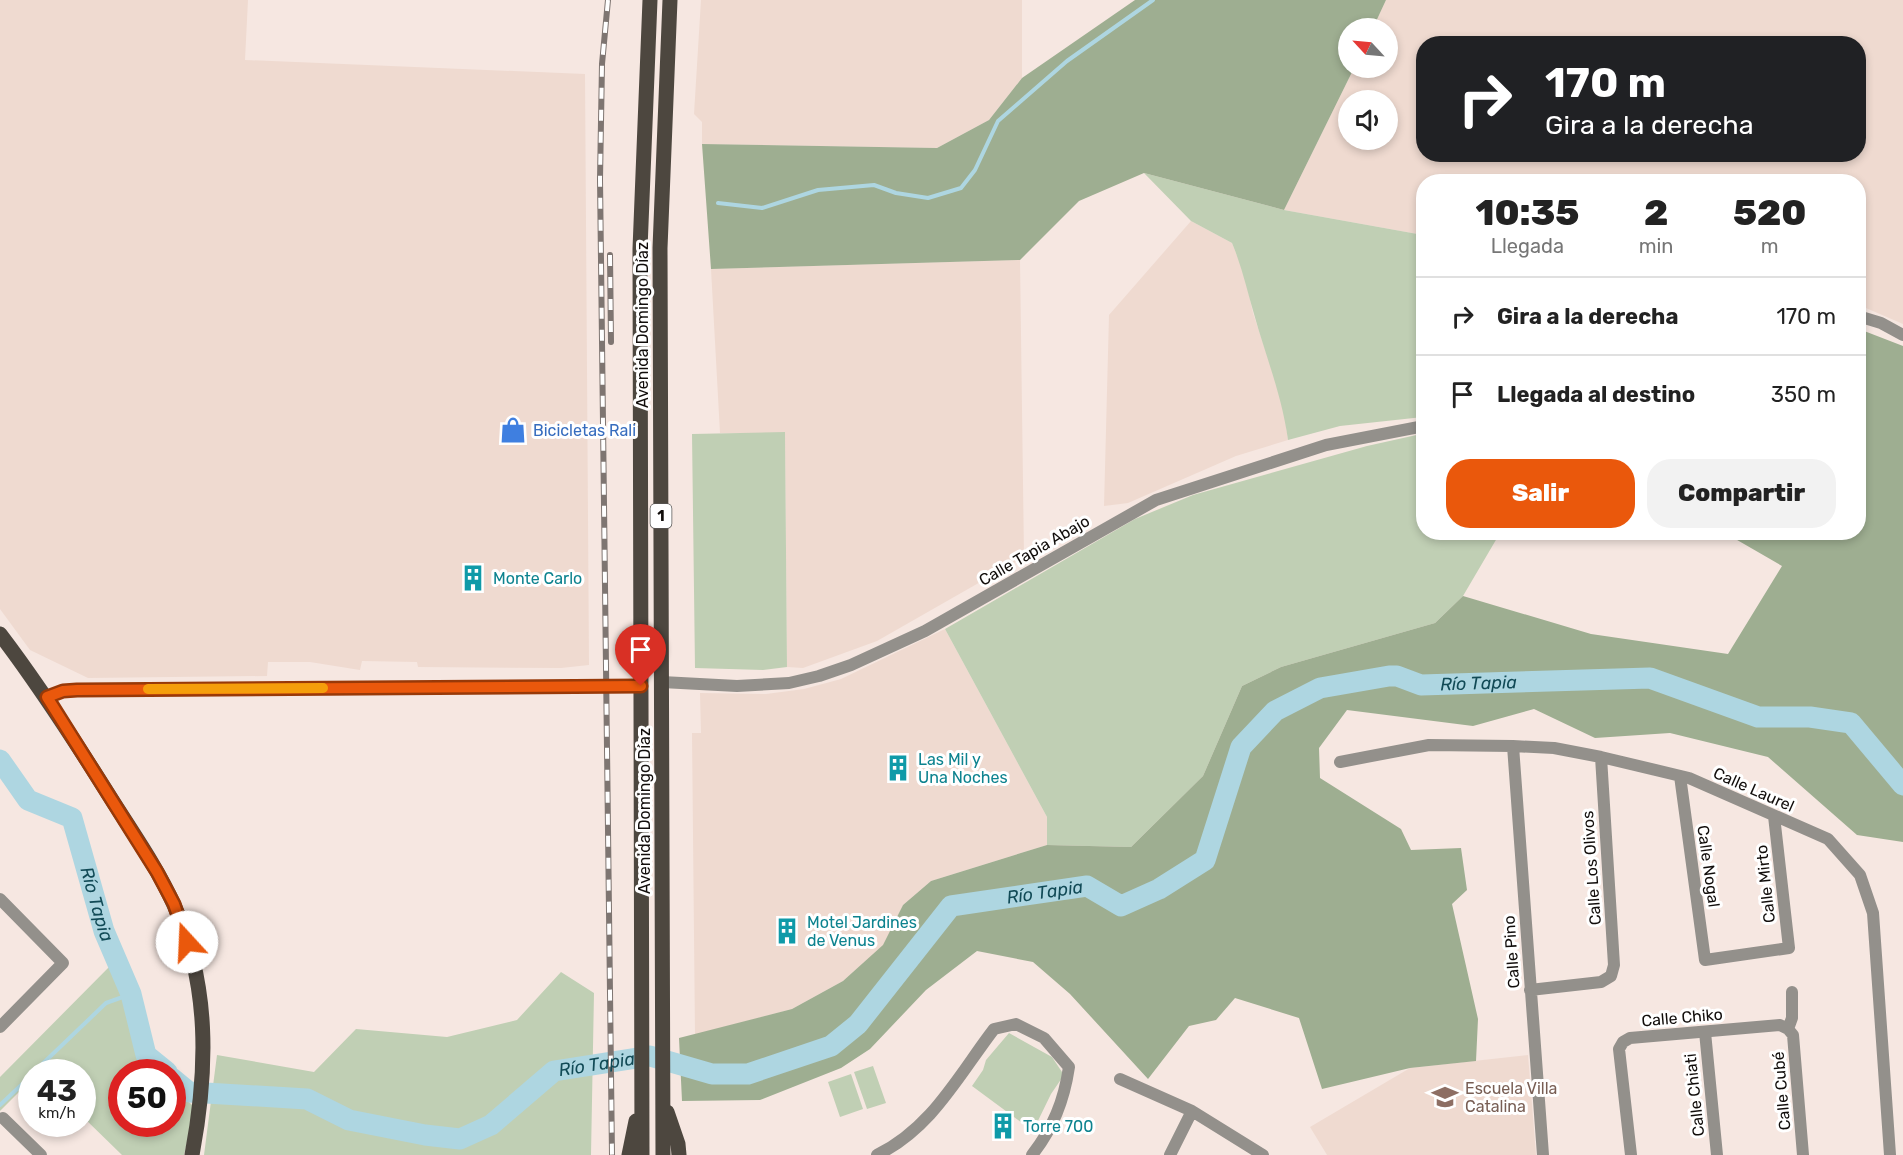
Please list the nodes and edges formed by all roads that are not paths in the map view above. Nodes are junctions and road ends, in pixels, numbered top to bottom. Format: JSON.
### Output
{"nodes":[{"id":1,"x":650,"y":0,"type":"edge"},
{"id":2,"x":670,"y":0,"type":"edge"},
{"id":3,"x":1866,"y":318,"type":"edge"},
{"id":4,"x":1903,"y":335,"type":"edge"},
{"id":5,"x":1416,"y":428,"type":"edge"},
{"id":6,"x":0,"y":634,"type":"edge"},
{"id":7,"x":662,"y":682,"type":"junction"},
{"id":8,"x":641,"y":686,"type":"junction"},
{"id":9,"x":47,"y":697,"type":"junction"},
{"id":10,"x":1513,"y":746,"type":"junction"},
{"id":11,"x":1601,"y":757,"type":"junction"},
{"id":12,"x":1340,"y":762,"type":"dead end"},
{"id":13,"x":1680,"y":776,"type":"junction"},
{"id":14,"x":1774,"y":816,"type":"junction"},
{"id":15,"x":0,"y":899,"type":"edge"},
{"id":16,"x":1789,"y":948,"type":"joint"},
{"id":17,"x":1530,"y":990,"type":"junction"},
{"id":18,"x":1792,"y":992,"type":"dead end"},
{"id":19,"x":2,"y":1019,"type":"edge"},
{"id":20,"x":1788,"y":1029,"type":"junction"},
{"id":21,"x":1704,"y":1032,"type":"junction"},
{"id":22,"x":1120,"y":1079,"type":"dead end"},
{"id":23,"x":642,"y":1097,"type":"junction"},
{"id":24,"x":663,"y":1098,"type":"junction"},
{"id":25,"x":1192,"y":1111,"type":"junction"},
{"id":26,"x":3,"y":1118,"type":"dead end"},
{"id":27,"x":41,"y":1155,"type":"edge"},
{"id":28,"x":192,"y":1155,"type":"edge"},
{"id":29,"x":629,"y":1155,"type":"edge"},
{"id":30,"x":642,"y":1155,"type":"edge"},
{"id":31,"x":663,"y":1155,"type":"edge"},
{"id":32,"x":679,"y":1155,"type":"edge"},
{"id":33,"x":877,"y":1155,"type":"edge"},
{"id":34,"x":1032,"y":1155,"type":"edge"},
{"id":35,"x":1170,"y":1155,"type":"edge"},
{"id":36,"x":1263,"y":1155,"type":"edge"},
{"id":37,"x":1543,"y":1155,"type":"edge"},
{"id":38,"x":1631,"y":1155,"type":"edge"},
{"id":39,"x":1717,"y":1155,"type":"edge"},
{"id":40,"x":1803,"y":1155,"type":"edge"},
{"id":41,"x":1890,"y":1155,"type":"edge"}],
"edges":[{"from":1,"to":8,"type":"main road","name":"Avenida Domingo Díaz","number":"1"},
{"from":2,"to":7,"type":"main road","name":"Avenida Domingo Díaz","number":"1"},
{"from":3,"to":4,"type":"street"},
{"from":5,"to":7,"type":"street","name":"Calle Tapia Abajo"},
{"from":6,"to":9,"type":"main road"},
{"from":7,"to":24,"type":"main road","name":"Avenida Domingo Díaz","number":"1"},
{"from":8,"to":9,"type":"street"},
{"from":8,"to":23,"type":"main road","name":"Avenida Domingo Díaz","number":"1"},
{"from":9,"to":28,"type":"main road"},
{"from":10,"to":11,"type":"street","name":"Calle Laurel"},
{"from":10,"to":12,"type":"street","name":"Calle Laurel"},
{"from":10,"to":17,"type":"street","name":"Calle Pino"},
{"from":11,"to":13,"type":"street","name":"Calle Laurel"},
{"from":11,"to":17,"type":"street","name":"Calle Los Olivos"},
{"from":13,"to":14,"type":"street","name":"Calle Laurel"},
{"from":13,"to":16,"type":"street","name":"Calle Nogal"},
{"from":14,"to":16,"type":"street","name":"Calle Mirto"},
{"from":14,"to":41,"type":"street","name":"Calle Laurel"},
{"from":15,"to":19,"type":"street"},
{"from":17,"to":37,"type":"street","name":"Calle Pino"},
{"from":18,"to":20,"type":"street","name":"Calle Cubé"},
{"from":20,"to":21,"type":"street","name":"Calle Chiko"},
{"from":20,"to":40,"type":"street","name":"Calle Cubé"},
{"from":21,"to":38,"type":"street","name":"Calle Chiko"},
{"from":21,"to":39,"type":"street","name":"Calle Chiati"},
{"from":22,"to":25,"type":"street"},
{"from":23,"to":29,"type":"main road"},
{"from":23,"to":30,"type":"main road","name":"Avenida Domingo Díaz"},
{"from":24,"to":31,"type":"main road","name":"Avenida Domingo Díaz"},
{"from":24,"to":32,"type":"main road"},
{"from":25,"to":35,"type":"street"},
{"from":25,"to":36,"type":"street"},
{"from":26,"to":27,"type":"street"},
{"from":33,"to":34,"type":"street"}]}
